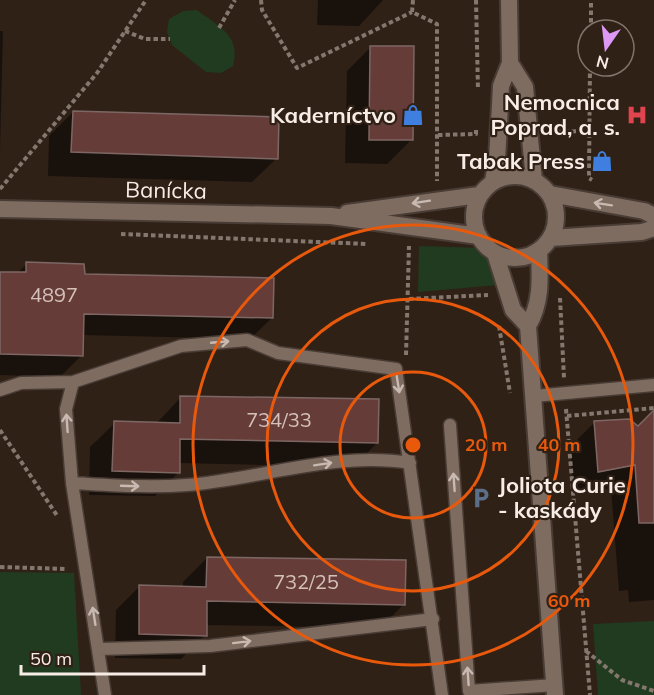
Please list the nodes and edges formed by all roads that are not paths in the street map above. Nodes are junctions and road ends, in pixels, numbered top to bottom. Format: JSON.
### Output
{"nodes":[{"id":1,"x":509,"y":0,"type":"edge"},
{"id":2,"x":510,"y":63,"type":"junction"},
{"id":3,"x":534,"y":180,"type":"junction"},
{"id":4,"x":493,"y":181,"type":"junction"},
{"id":5,"x":550,"y":194,"type":"junction"},
{"id":6,"x":479,"y":195,"type":"junction"},
{"id":7,"x":0,"y":209,"type":"edge"},
{"id":8,"x":331,"y":216,"type":"junction"},
{"id":9,"x":654,"y":216,"type":"edge"},
{"id":10,"x":654,"y":228,"type":"edge"},
{"id":11,"x":479,"y":236,"type":"junction"},
{"id":12,"x":551,"y":238,"type":"junction"},
{"id":13,"x":539,"y":251,"type":"junction"},
{"id":14,"x":495,"y":253,"type":"junction"},
{"id":15,"x":528,"y":327,"type":"junction"},
{"id":16,"x":73,"y":382,"type":"junction"},
{"id":17,"x":654,"y":385,"type":"edge"},
{"id":18,"x":0,"y":390,"type":"edge"},
{"id":19,"x":534,"y":396,"type":"junction"},
{"id":20,"x":450,"y":425,"type":"dead end"},
{"id":21,"x":410,"y":463,"type":"junction"},
{"id":22,"x":72,"y":483,"type":"junction"},
{"id":23,"x":433,"y":619,"type":"junction"},
{"id":24,"x":99,"y":649,"type":"junction"},
{"id":25,"x":555,"y":690,"type":"edge"},
{"id":26,"x":105,"y":695,"type":"edge"},
{"id":27,"x":442,"y":695,"type":"edge"}],
"edges":[{"from":1,"to":2,"type":"street"},
{"from":2,"to":3,"type":"street"},
{"from":2,"to":4,"type":"street"},
{"from":3,"to":4,"type":"street"},
{"from":3,"to":5,"type":"street"},
{"from":4,"to":6,"type":"street"},
{"from":9,"to":5,"type":"street","one_way":true},
{"from":5,"to":12,"type":"street"},
{"from":6,"to":8,"type":"street","name":"Banícka","one_way":true},
{"from":6,"to":11,"type":"street"},
{"from":7,"to":8,"type":"street","name":"Banícka"},
{"from":8,"to":11,"type":"street","name":"Banícka"},
{"from":10,"to":12,"type":"street"},
{"from":11,"to":14,"type":"street"},
{"from":12,"to":13,"type":"street"},
{"from":13,"to":14,"type":"street"},
{"from":13,"to":15,"type":"street"},
{"from":14,"to":15,"type":"street"},
{"from":15,"to":19,"type":"street"},
{"from":16,"to":18,"type":"lane"},
{"from":16,"to":21,"type":"lane","one_way":true},
{"from":22,"to":16,"type":"lane","one_way":true},
{"from":17,"to":19,"type":"lane"},
{"from":19,"to":25,"type":"street"},
{"from":25,"to":20,"type":"lane","one_way":true},
{"from":22,"to":21,"type":"lane","one_way":true},
{"from":21,"to":23,"type":"lane"},
{"from":24,"to":22,"type":"lane","one_way":true},
{"from":24,"to":23,"type":"lane","one_way":true},
{"from":23,"to":27,"type":"lane"},
{"from":24,"to":26,"type":"lane"}]}
